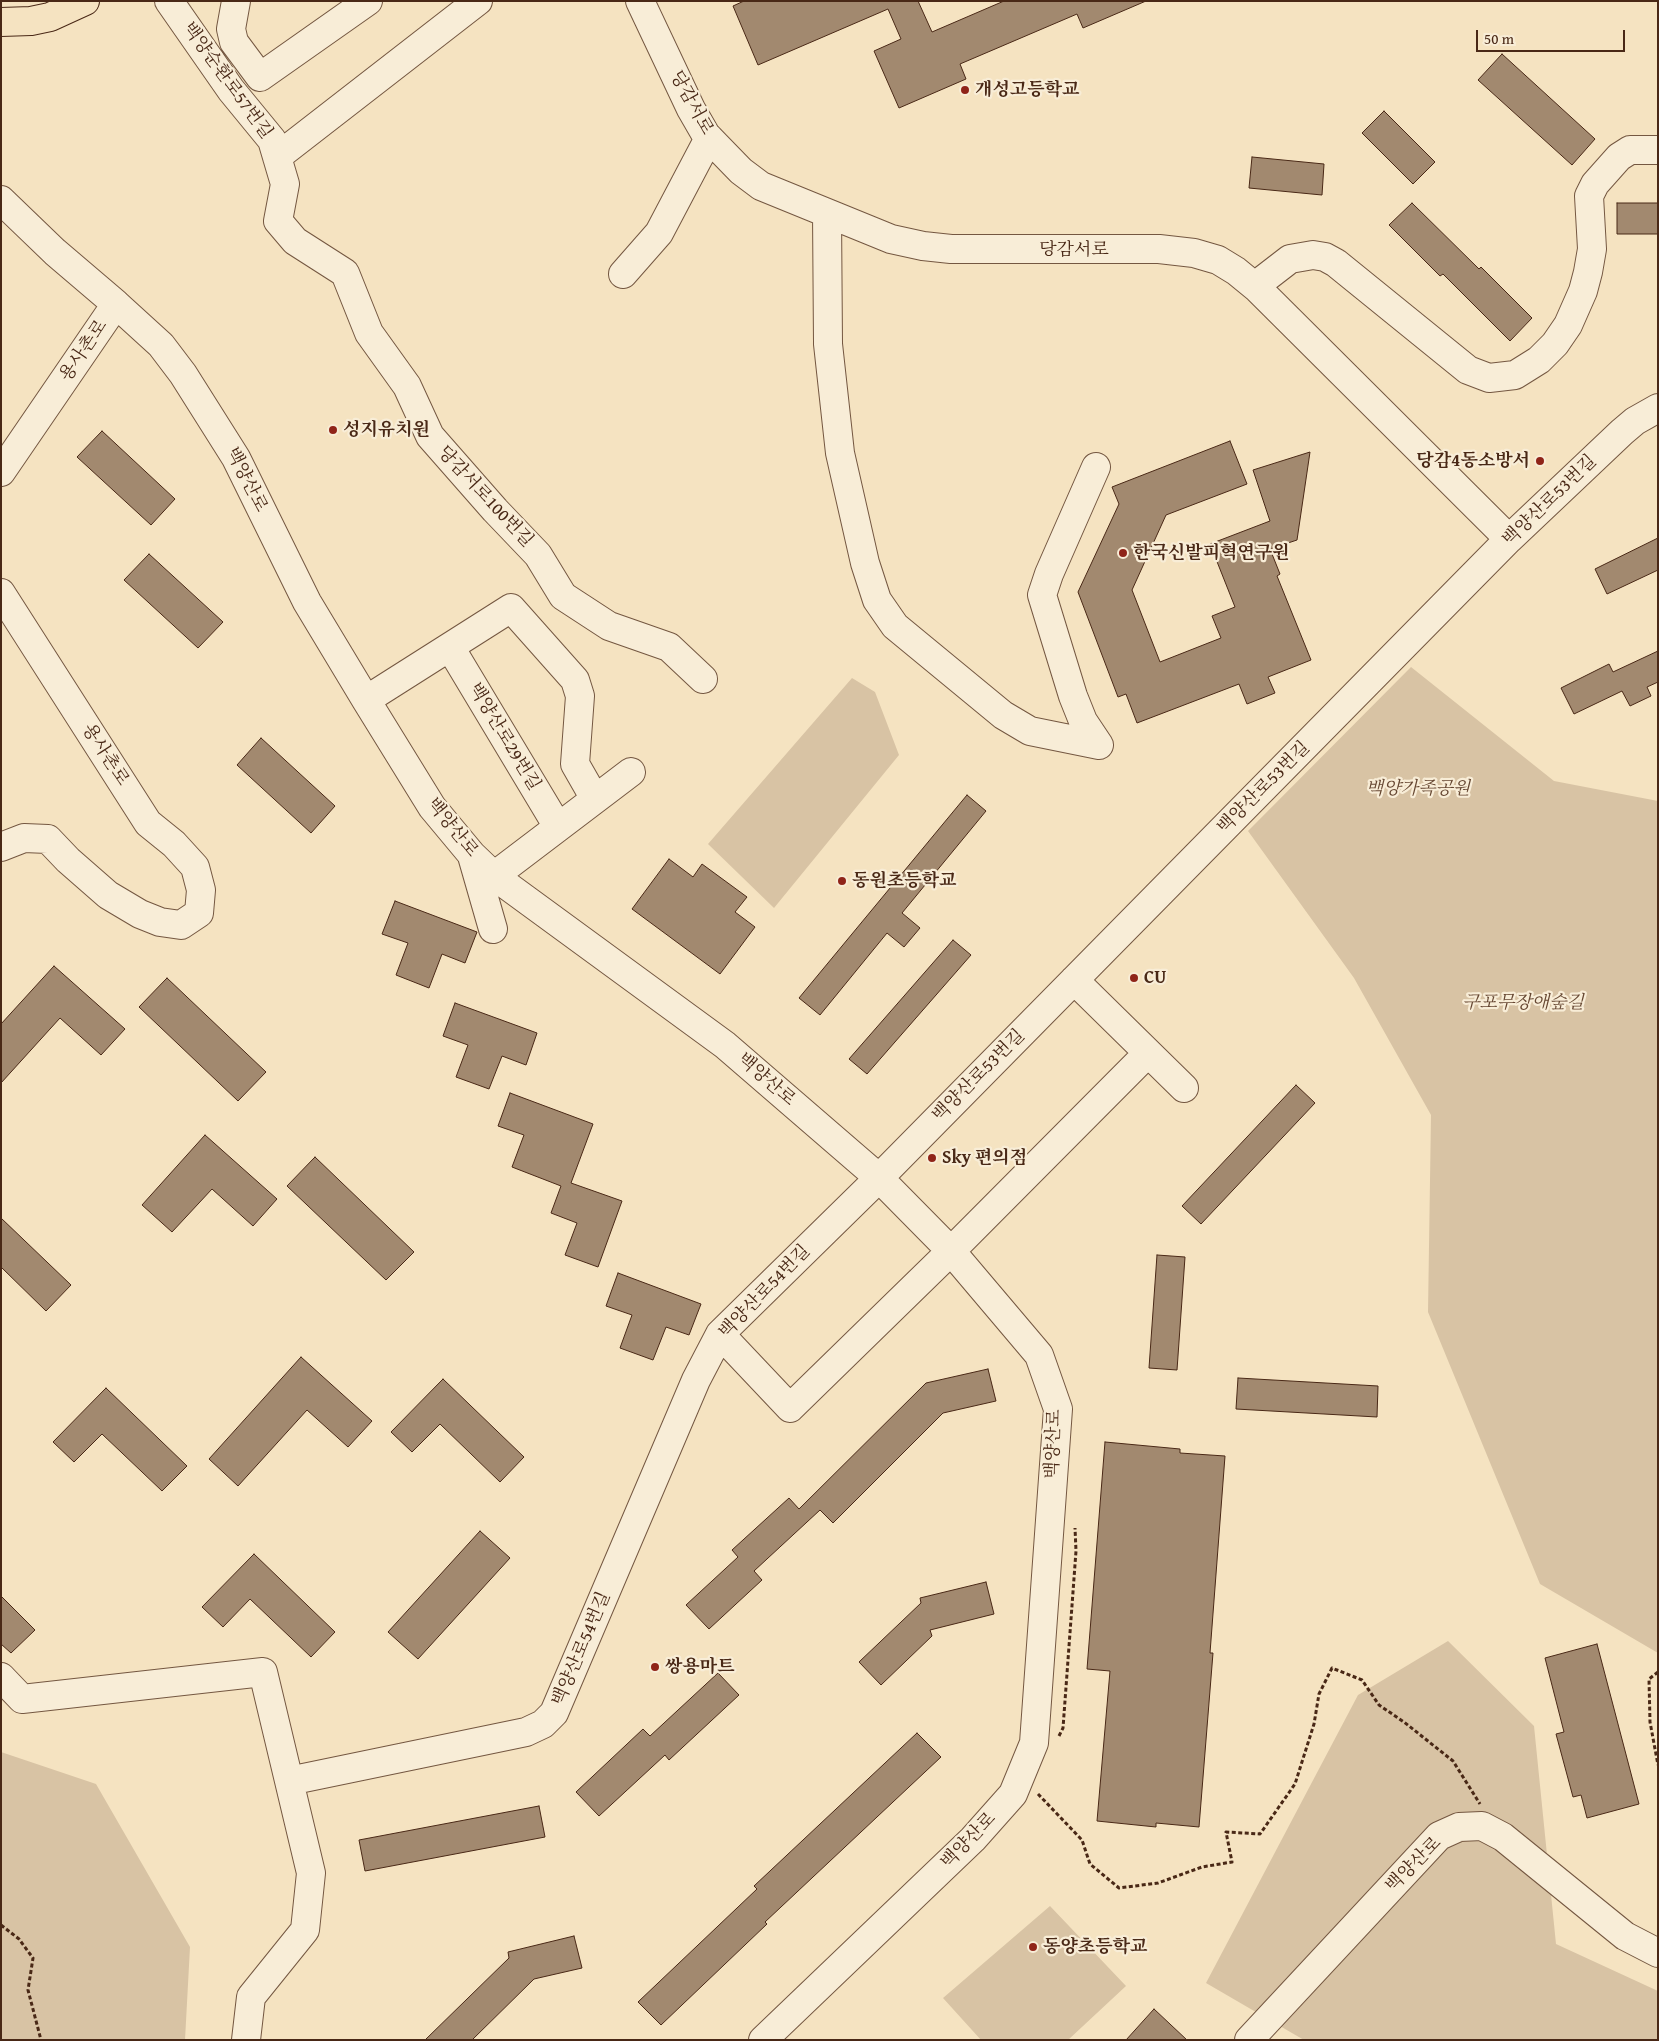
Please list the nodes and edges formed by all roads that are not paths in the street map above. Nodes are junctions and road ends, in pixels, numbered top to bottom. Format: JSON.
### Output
{"nodes":[{"id":1,"x":85,"y":1,"type":"edge"},
{"id":2,"x":169,"y":1,"type":"edge"},
{"id":3,"x":368,"y":1,"type":"edge"},
{"id":4,"x":478,"y":1,"type":"edge"},
{"id":5,"x":640,"y":1,"type":"edge"},
{"id":6,"x":238,"y":3,"type":"edge"},
{"id":7,"x":1,"y":22,"type":"edge"},
{"id":8,"x":709,"y":138,"type":"junction"},
{"id":9,"x":1658,"y":150,"type":"edge"},
{"id":10,"x":277,"y":157,"type":"junction"},
{"id":11,"x":1,"y":200,"type":"edge"},
{"id":12,"x":827,"y":213,"type":"junction"},
{"id":13,"x":278,"y":221,"type":"joint"},
{"id":14,"x":623,"y":274,"type":"dead end"},
{"id":15,"x":1255,"y":286,"type":"junction"},
{"id":16,"x":116,"y":304,"type":"junction"},
{"id":17,"x":1658,"y":408,"type":"edge"},
{"id":18,"x":1096,"y":467,"type":"dead end"},
{"id":19,"x":1,"y":472,"type":"edge"},
{"id":20,"x":1509,"y":539,"type":"junction"},
{"id":21,"x":1,"y":594,"type":"edge"},
{"id":22,"x":450,"y":647,"type":"junction"},
{"id":23,"x":703,"y":679,"type":"dead end"},
{"id":24,"x":366,"y":700,"type":"junction"},
{"id":25,"x":631,"y":772,"type":"dead end"},
{"id":26,"x":595,"y":799,"type":"junction"},
{"id":27,"x":558,"y":827,"type":"junction"},
{"id":28,"x":1,"y":847,"type":"edge"},
{"id":29,"x":472,"y":855,"type":"junction"},
{"id":30,"x":494,"y":876,"type":"junction"},
{"id":31,"x":494,"y":929,"type":"dead end"},
{"id":32,"x":1074,"y":980,"type":"junction"},
{"id":33,"x":1148,"y":1053,"type":"junction"},
{"id":34,"x":1184,"y":1088,"type":"dead end"},
{"id":35,"x":879,"y":1178,"type":"junction"},
{"id":36,"x":951,"y":1251,"type":"junction"},
{"id":37,"x":720,"y":1334,"type":"junction"},
{"id":38,"x":1,"y":1677,"type":"edge"},
{"id":39,"x":289,"y":1782,"type":"junction"},
{"id":40,"x":1658,"y":1953,"type":"edge"},
{"id":41,"x":246,"y":2040,"type":"edge"},
{"id":42,"x":763,"y":2040,"type":"edge"},
{"id":43,"x":1249,"y":2040,"type":"edge"}],
"edges":[{"from":1,"to":7,"type":"main road"},
{"from":2,"to":10,"type":"street","name":"백양순환로57번길"},
{"from":3,"to":6,"type":"street"},
{"from":4,"to":10,"type":"street"},
{"from":5,"to":8,"type":"street","name":"당감서로"},
{"from":8,"to":12,"type":"street","name":"당감서로"},
{"from":8,"to":14,"type":"street"},
{"from":9,"to":15,"type":"street"},
{"from":10,"to":13,"type":"street","name":"백양순환로57번길"},
{"from":11,"to":16,"type":"street","name":"백양산로"},
{"from":12,"to":15,"type":"street","name":"당감서로"},
{"from":12,"to":18,"type":"street"},
{"from":13,"to":23,"type":"street","name":"당감서로100번길"},
{"from":15,"to":20,"type":"street","name":"당감서로"},
{"from":16,"to":19,"type":"street","name":"용사촌로"},
{"from":16,"to":24,"type":"street","name":"백양산로"},
{"from":17,"to":20,"type":"street","name":"백양산로53번길"},
{"from":20,"to":32,"type":"street","name":"백양산로53번길"},
{"from":21,"to":28,"type":"street","name":"용사촌로"},
{"from":22,"to":24,"type":"street"},
{"from":22,"to":26,"type":"street"},
{"from":22,"to":27,"type":"street","name":"백양산로29번길"},
{"from":24,"to":29,"type":"street","name":"백양산로"},
{"from":25,"to":26,"type":"street"},
{"from":26,"to":27,"type":"street"},
{"from":27,"to":30,"type":"street"},
{"from":29,"to":30,"type":"street","name":"백양산로"},
{"from":29,"to":31,"type":"street"},
{"from":30,"to":35,"type":"street","name":"백양산로"},
{"from":32,"to":33,"type":"street"},
{"from":32,"to":35,"type":"street","name":"백양산로53번길"},
{"from":33,"to":34,"type":"street"},
{"from":33,"to":36,"type":"street"},
{"from":35,"to":36,"type":"street","name":"백양산로"},
{"from":35,"to":37,"type":"street","name":"백양산로54번길"},
{"from":36,"to":37,"type":"street"},
{"from":36,"to":42,"type":"street","name":"백양산로"},
{"from":37,"to":39,"type":"street","name":"백양산로54번길"},
{"from":38,"to":39,"type":"street"},
{"from":39,"to":41,"type":"street"},
{"from":40,"to":43,"type":"street","name":"백양산로"}]}
